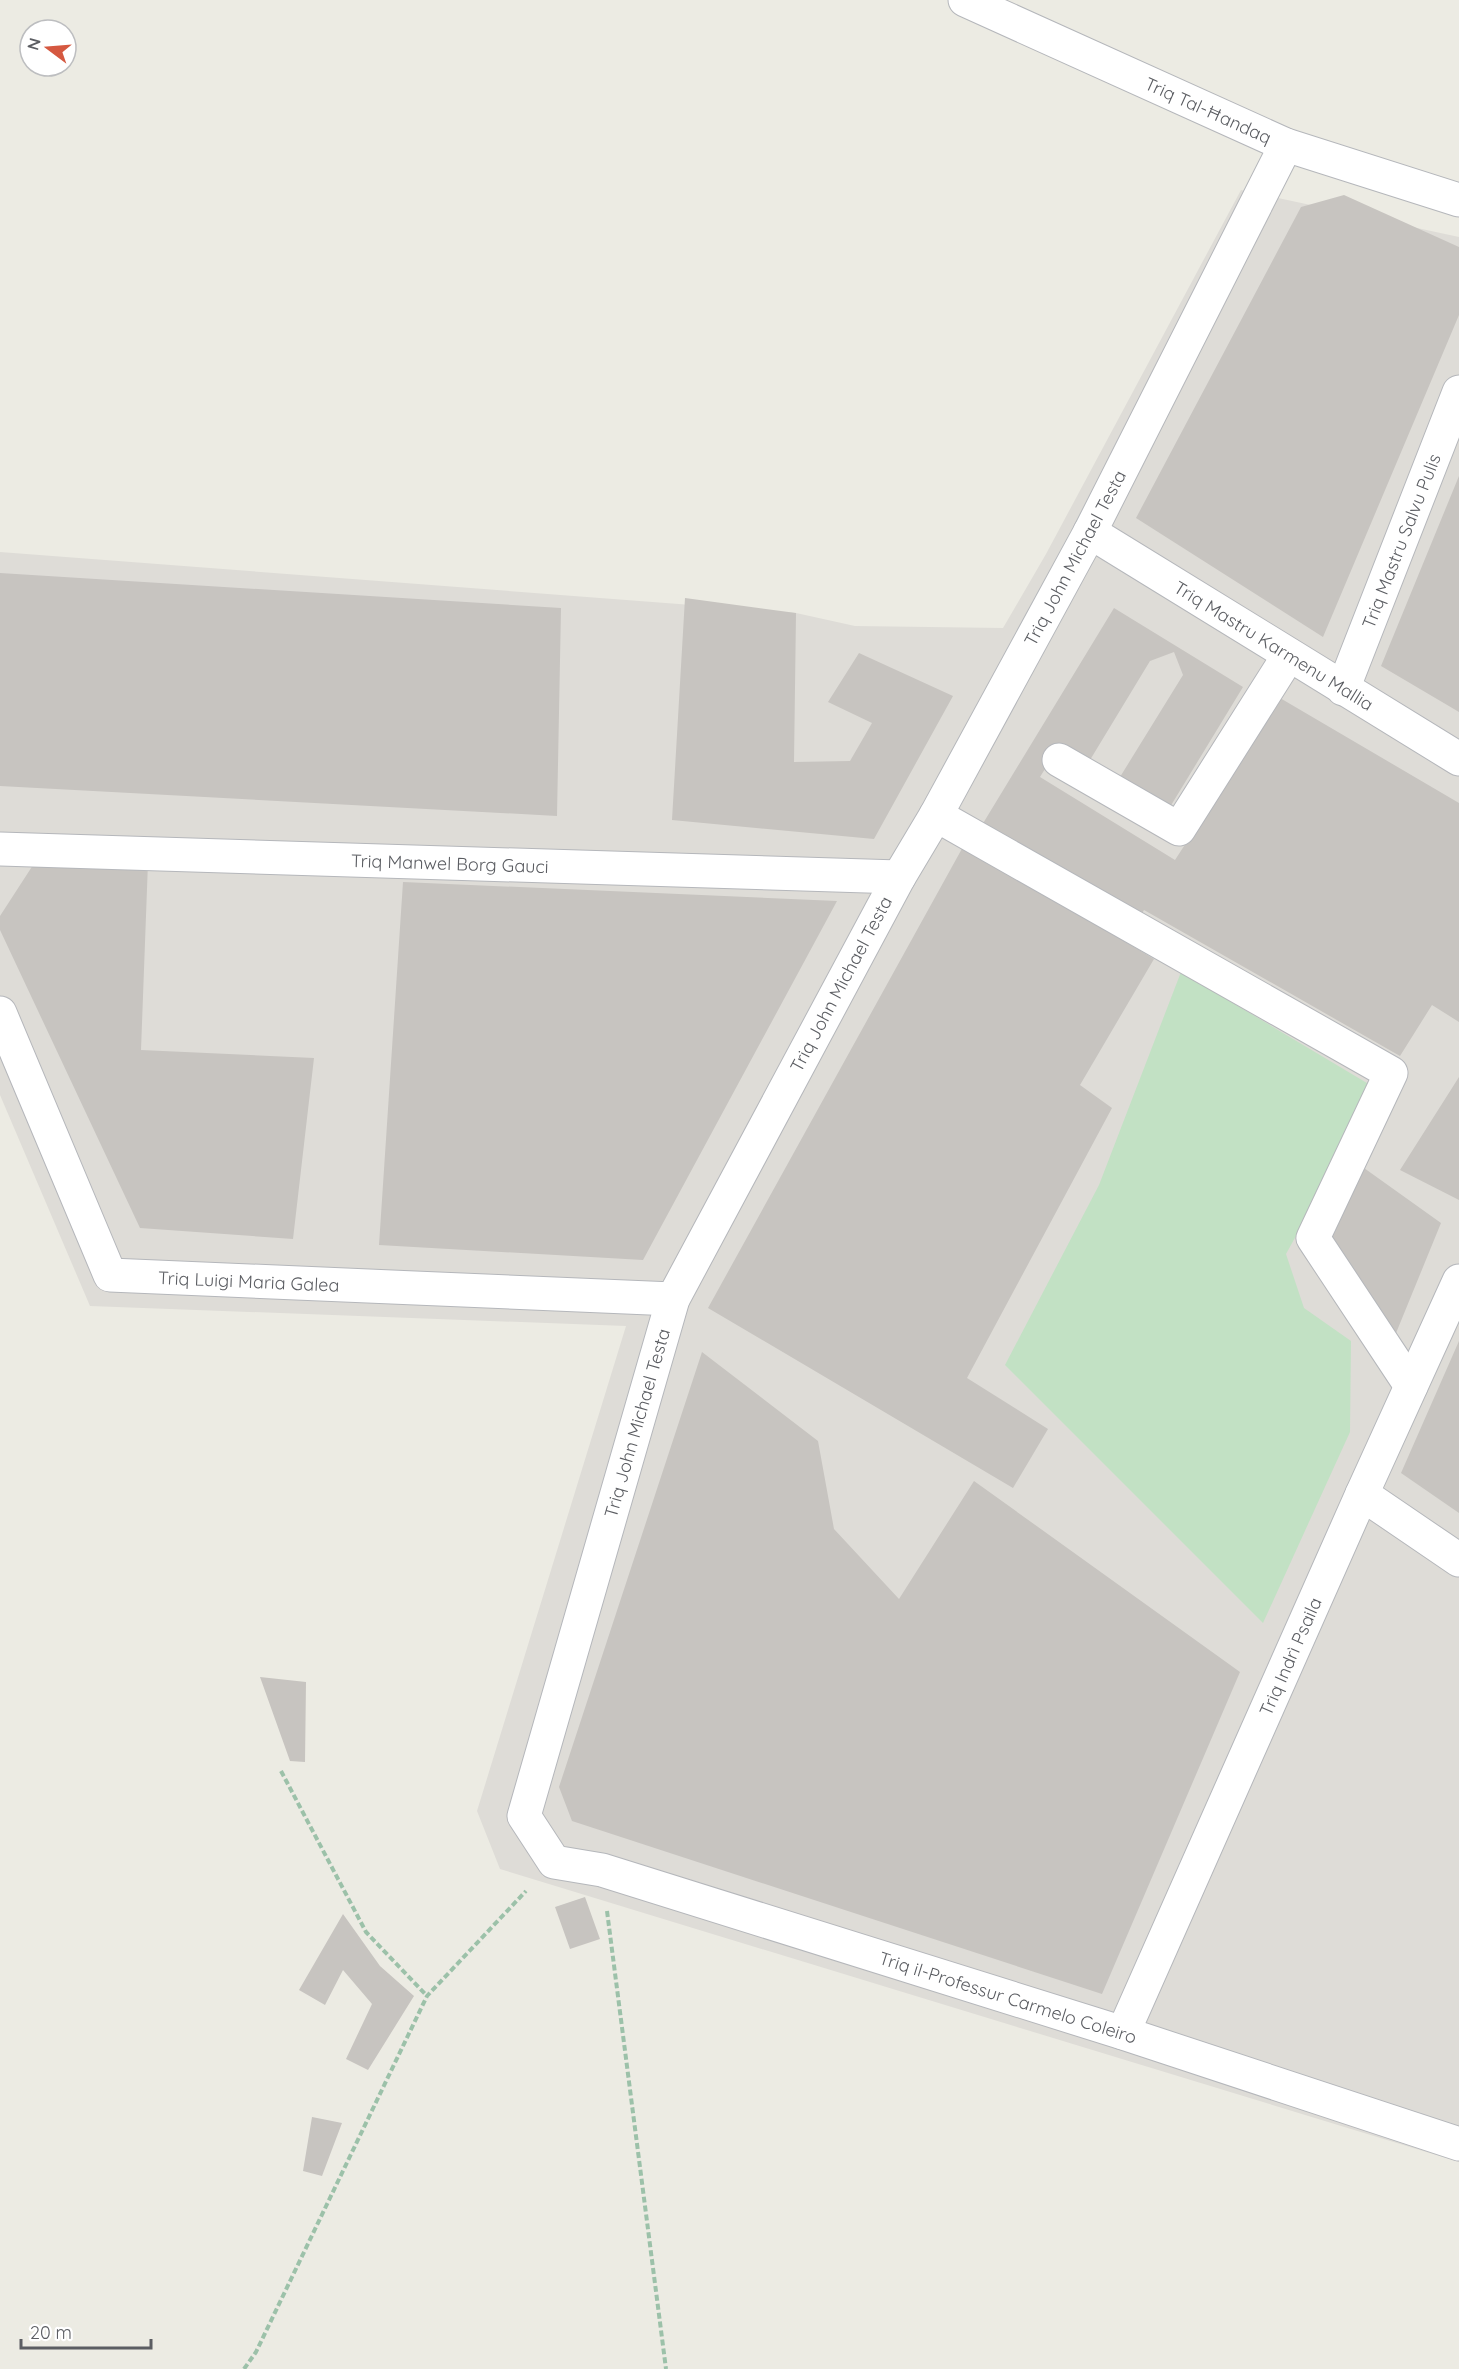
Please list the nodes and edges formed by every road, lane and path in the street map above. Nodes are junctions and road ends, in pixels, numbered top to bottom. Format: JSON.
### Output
{"nodes":[{"id":1,"x":965,"y":0,"type":"edge"},
{"id":2,"x":1286,"y":146,"type":"junction"},
{"id":3,"x":1459,"y":200,"type":"edge"},
{"id":4,"x":1459,"y":392,"type":"edge"},
{"id":5,"x":1090,"y":532,"type":"junction"},
{"id":6,"x":1289,"y":656,"type":"junction"},
{"id":7,"x":1343,"y":689,"type":"junction"},
{"id":8,"x":1459,"y":759,"type":"edge"},
{"id":9,"x":1059,"y":760,"type":"dead end"},
{"id":10,"x":936,"y":815,"type":"junction"},
{"id":11,"x":0,"y":849,"type":"edge"},
{"id":12,"x":899,"y":877,"type":"junction"},
{"id":13,"x":0,"y":1013,"type":"edge"},
{"id":14,"x":1459,"y":1281,"type":"edge"},
{"id":15,"x":673,"y":1299,"type":"junction"},
{"id":16,"x":1411,"y":1386,"type":"junction"},
{"id":17,"x":1362,"y":1494,"type":"junction"},
{"id":18,"x":1459,"y":1560,"type":"edge"},
{"id":19,"x":281,"y":1771,"type":"dead end"},
{"id":20,"x":554,"y":1862,"type":"junction"},
{"id":21,"x":602,"y":1870,"type":"junction"},
{"id":22,"x":427,"y":1996,"type":"junction"},
{"id":23,"x":1123,"y":2033,"type":"junction"},
{"id":24,"x":1459,"y":2144,"type":"edge"},
{"id":25,"x":244,"y":2369,"type":"edge"},
{"id":26,"x":666,"y":2369,"type":"edge"}],
"edges":[{"from":1,"to":2,"type":"street","name":"Triq Tal-Ħandaq"},
{"from":2,"to":3,"type":"street","name":"Triq Tal-Ħandaq"},
{"from":2,"to":5,"type":"street","name":"Triq John Michael Testa"},
{"from":4,"to":7,"type":"street","name":"Triq Mastru Salvu Pulis"},
{"from":5,"to":6,"type":"street","name":"Triq Mastru Karmenu Mallia"},
{"from":5,"to":10,"type":"street","name":"Triq John Michael Testa"},
{"from":6,"to":7,"type":"street","name":"Triq Mastru Karmenu Mallia"},
{"from":6,"to":9,"type":"street"},
{"from":7,"to":8,"type":"street","name":"Triq Mastru Karmenu Mallia"},
{"from":10,"to":12,"type":"street","name":"Triq John Michael Testa"},
{"from":10,"to":16,"type":"street"},
{"from":11,"to":12,"type":"street","name":"Triq Manwel Borg Gauci"},
{"from":12,"to":15,"type":"street","name":"Triq John Michael Testa"},
{"from":13,"to":15,"type":"street","name":"Triq Luigi Maria Galea"},
{"from":14,"to":16,"type":"street","name":"Triq Indrì Psaila"},
{"from":15,"to":20,"type":"street","name":"Triq John Michael Testa"},
{"from":16,"to":17,"type":"street","name":"Triq Indrì Psaila"},
{"from":17,"to":18,"type":"street"},
{"from":17,"to":23,"type":"street","name":"Triq Indrì Psaila"},
{"from":19,"to":22,"type":"path"},
{"from":20,"to":21,"type":"street","name":"Triq il-Professur Carmelo Coleiro"},
{"from":20,"to":22,"type":"path"},
{"from":21,"to":23,"type":"street","name":"Triq il-Professur Carmelo Coleiro"},
{"from":21,"to":26,"type":"path"},
{"from":22,"to":25,"type":"path"},
{"from":23,"to":24,"type":"street","name":"Triq il-Professur Carmelo Coleiro"}]}
